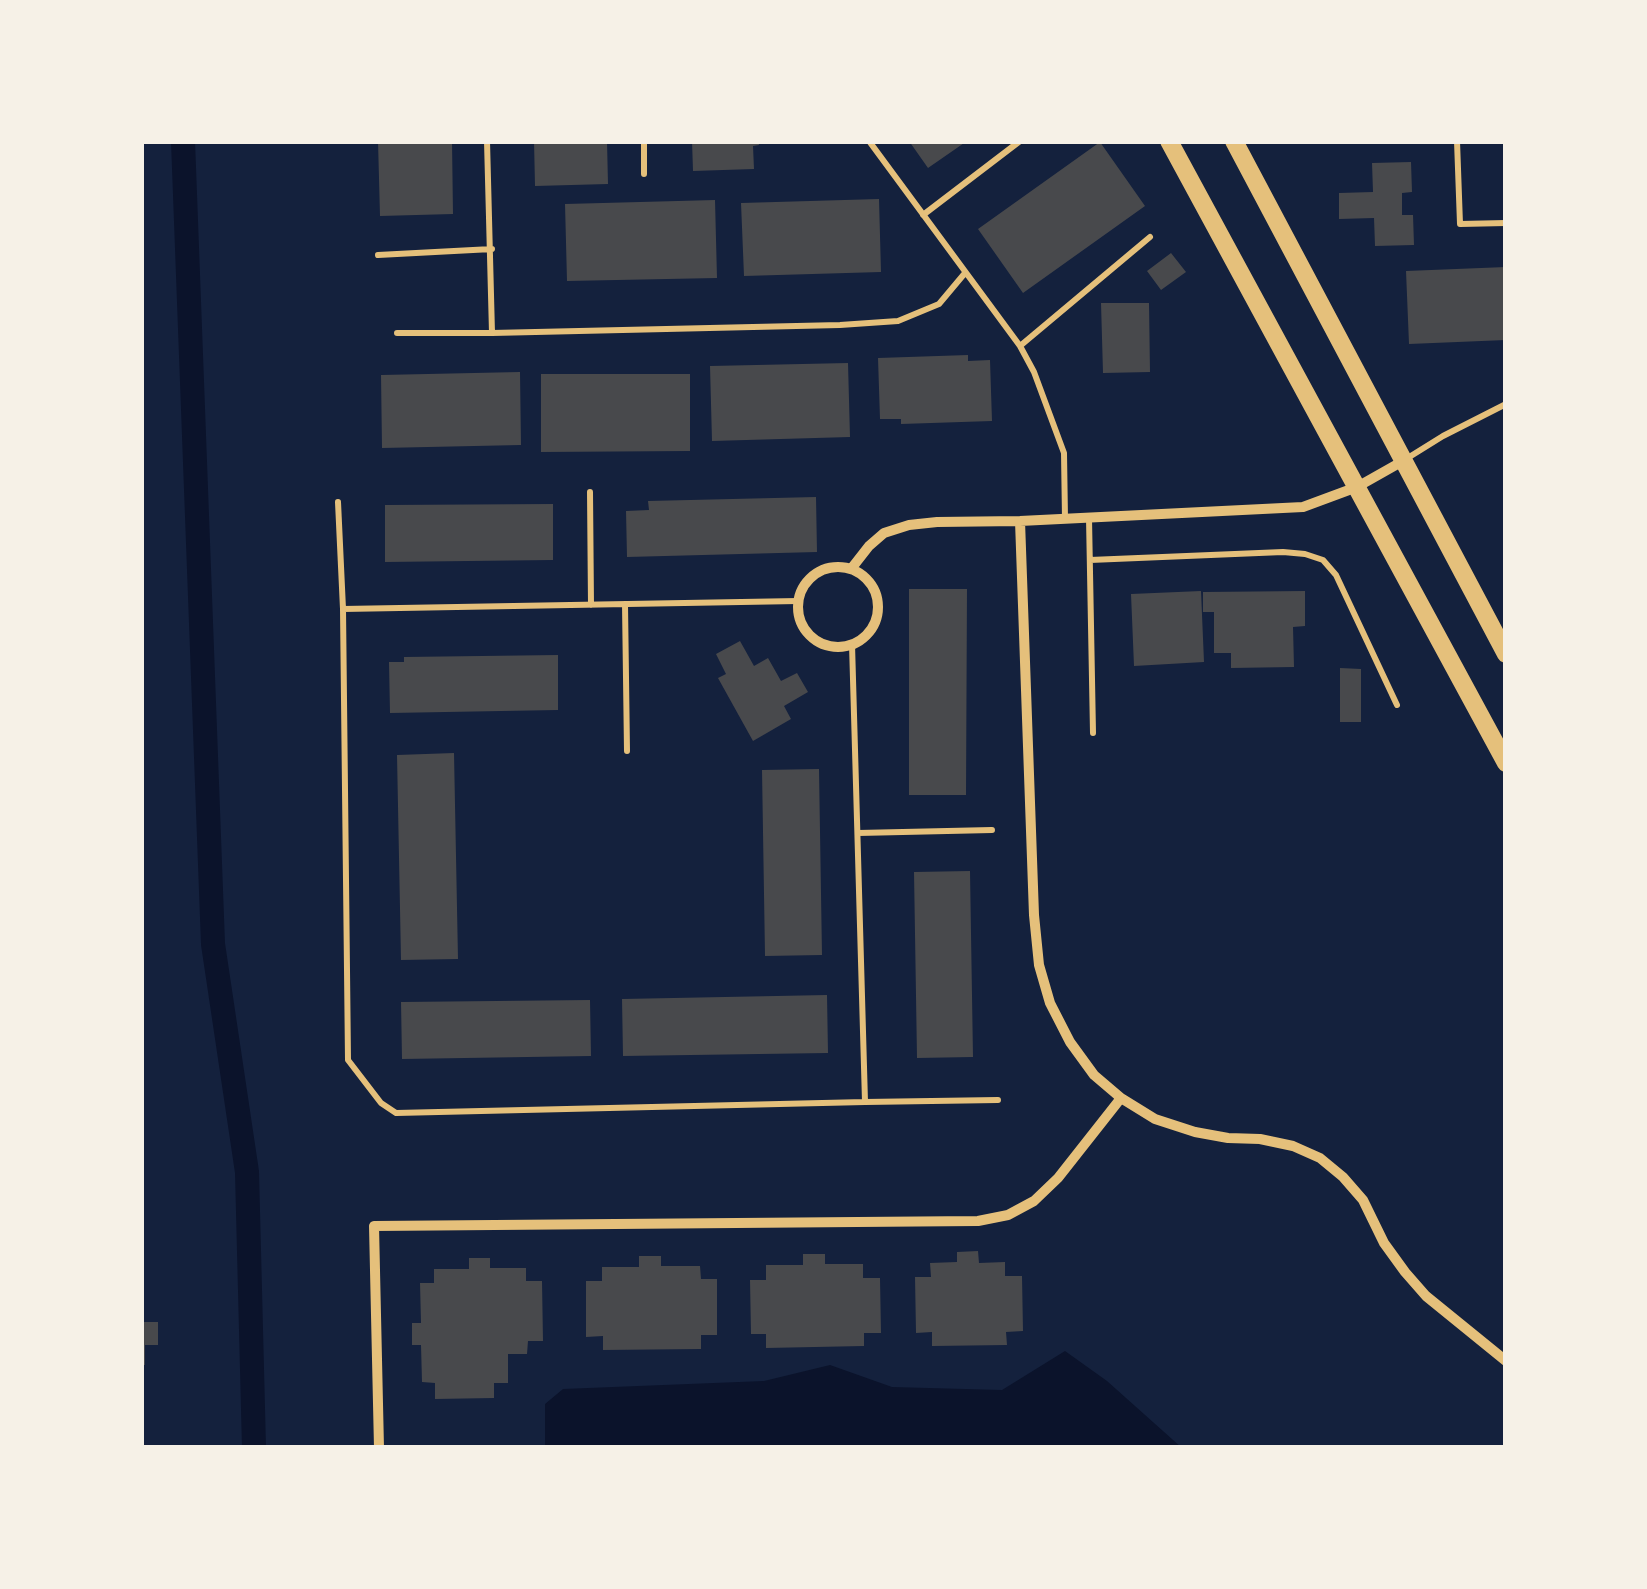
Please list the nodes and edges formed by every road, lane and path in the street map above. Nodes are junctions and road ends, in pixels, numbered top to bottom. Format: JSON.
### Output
{"nodes":[{"id":1,"x":487,"y":141,"type":"edge"},
{"id":2,"x":644,"y":141,"type":"edge"},
{"id":3,"x":869,"y":141,"type":"edge"},
{"id":4,"x":1020,"y":141,"type":"edge"},
{"id":5,"x":1169,"y":141,"type":"edge"},
{"id":6,"x":1234,"y":141,"type":"edge"},
{"id":7,"x":1457,"y":141,"type":"edge"},
{"id":8,"x":644,"y":174,"type":"dead end"},
{"id":9,"x":923,"y":215,"type":"junction"},
{"id":10,"x":1506,"y":224,"type":"edge"},
{"id":11,"x":1150,"y":237,"type":"dead end"},
{"id":12,"x":492,"y":249,"type":"junction"},
{"id":13,"x":378,"y":255,"type":"dead end"},
{"id":14,"x":965,"y":272,"type":"junction"},
{"id":15,"x":397,"y":333,"type":"dead end"},
{"id":16,"x":492,"y":333,"type":"junction"},
{"id":17,"x":1020,"y":346,"type":"junction"},
{"id":18,"x":1506,"y":404,"type":"edge"},
{"id":19,"x":1403,"y":460,"type":"junction"},
{"id":20,"x":1357,"y":487,"type":"junction"},
{"id":21,"x":590,"y":492,"type":"dead end"},
{"id":22,"x":338,"y":502,"type":"dead end"},
{"id":23,"x":1089,"y":518,"type":"junction"},
{"id":24,"x":1065,"y":519,"type":"junction"},
{"id":25,"x":1020,"y":521,"type":"junction"},
{"id":26,"x":1090,"y":560,"type":"junction"},
{"id":27,"x":851,"y":569,"type":"junction"},
{"id":28,"x":798,"y":601,"type":"junction"},
{"id":29,"x":625,"y":604,"type":"junction"},
{"id":30,"x":591,"y":605,"type":"junction"},
{"id":31,"x":343,"y":609,"type":"junction"},
{"id":32,"x":852,"y":644,"type":"junction"},
{"id":33,"x":1506,"y":654,"type":"edge"},
{"id":34,"x":1397,"y":705,"type":"dead end"},
{"id":35,"x":1094,"y":733,"type":"dead end"},
{"id":36,"x":627,"y":751,"type":"dead end"},
{"id":37,"x":1506,"y":763,"type":"edge"},
{"id":38,"x":992,"y":830,"type":"dead end"},
{"id":39,"x":858,"y":833,"type":"junction"},
{"id":40,"x":1121,"y":1098,"type":"junction"},
{"id":41,"x":998,"y":1100,"type":"dead end"},
{"id":42,"x":866,"y":1102,"type":"junction"},
{"id":43,"x":1506,"y":1361,"type":"edge"},
{"id":44,"x":379,"y":1448,"type":"edge"}],
"edges":[{"from":1,"to":12,"type":"lane"},
{"from":2,"to":8,"type":"lane"},
{"from":3,"to":9,"type":"lane"},
{"from":4,"to":9,"type":"lane"},
{"from":5,"to":20,"type":"main road"},
{"from":6,"to":19,"type":"main road"},
{"from":7,"to":10,"type":"lane"},
{"from":9,"to":14,"type":"lane"},
{"from":11,"to":17,"type":"lane"},
{"from":12,"to":13,"type":"lane"},
{"from":12,"to":16,"type":"lane"},
{"from":14,"to":16,"type":"lane"},
{"from":14,"to":17,"type":"lane"},
{"from":15,"to":16,"type":"lane"},
{"from":17,"to":24,"type":"lane"},
{"from":18,"to":19,"type":"lane"},
{"from":19,"to":20,"type":"street"},
{"from":19,"to":33,"type":"main road"},
{"from":20,"to":23,"type":"street"},
{"from":20,"to":37,"type":"main road"},
{"from":21,"to":30,"type":"lane"},
{"from":22,"to":31,"type":"lane"},
{"from":23,"to":24,"type":"street"},
{"from":23,"to":26,"type":"lane"},
{"from":24,"to":25,"type":"street"},
{"from":25,"to":27,"type":"street"},
{"from":25,"to":40,"type":"street"},
{"from":26,"to":34,"type":"lane"},
{"from":26,"to":35,"type":"lane"},
{"from":27,"to":28,"type":"street"},
{"from":27,"to":32,"type":"street"},
{"from":28,"to":29,"type":"lane"},
{"from":28,"to":32,"type":"street"},
{"from":29,"to":30,"type":"lane"},
{"from":29,"to":36,"type":"lane"},
{"from":30,"to":31,"type":"lane"},
{"from":31,"to":42,"type":"lane"},
{"from":32,"to":39,"type":"lane"},
{"from":38,"to":39,"type":"lane"},
{"from":39,"to":42,"type":"lane"},
{"from":40,"to":43,"type":"street"},
{"from":40,"to":44,"type":"street"},
{"from":41,"to":42,"type":"lane"}]}
